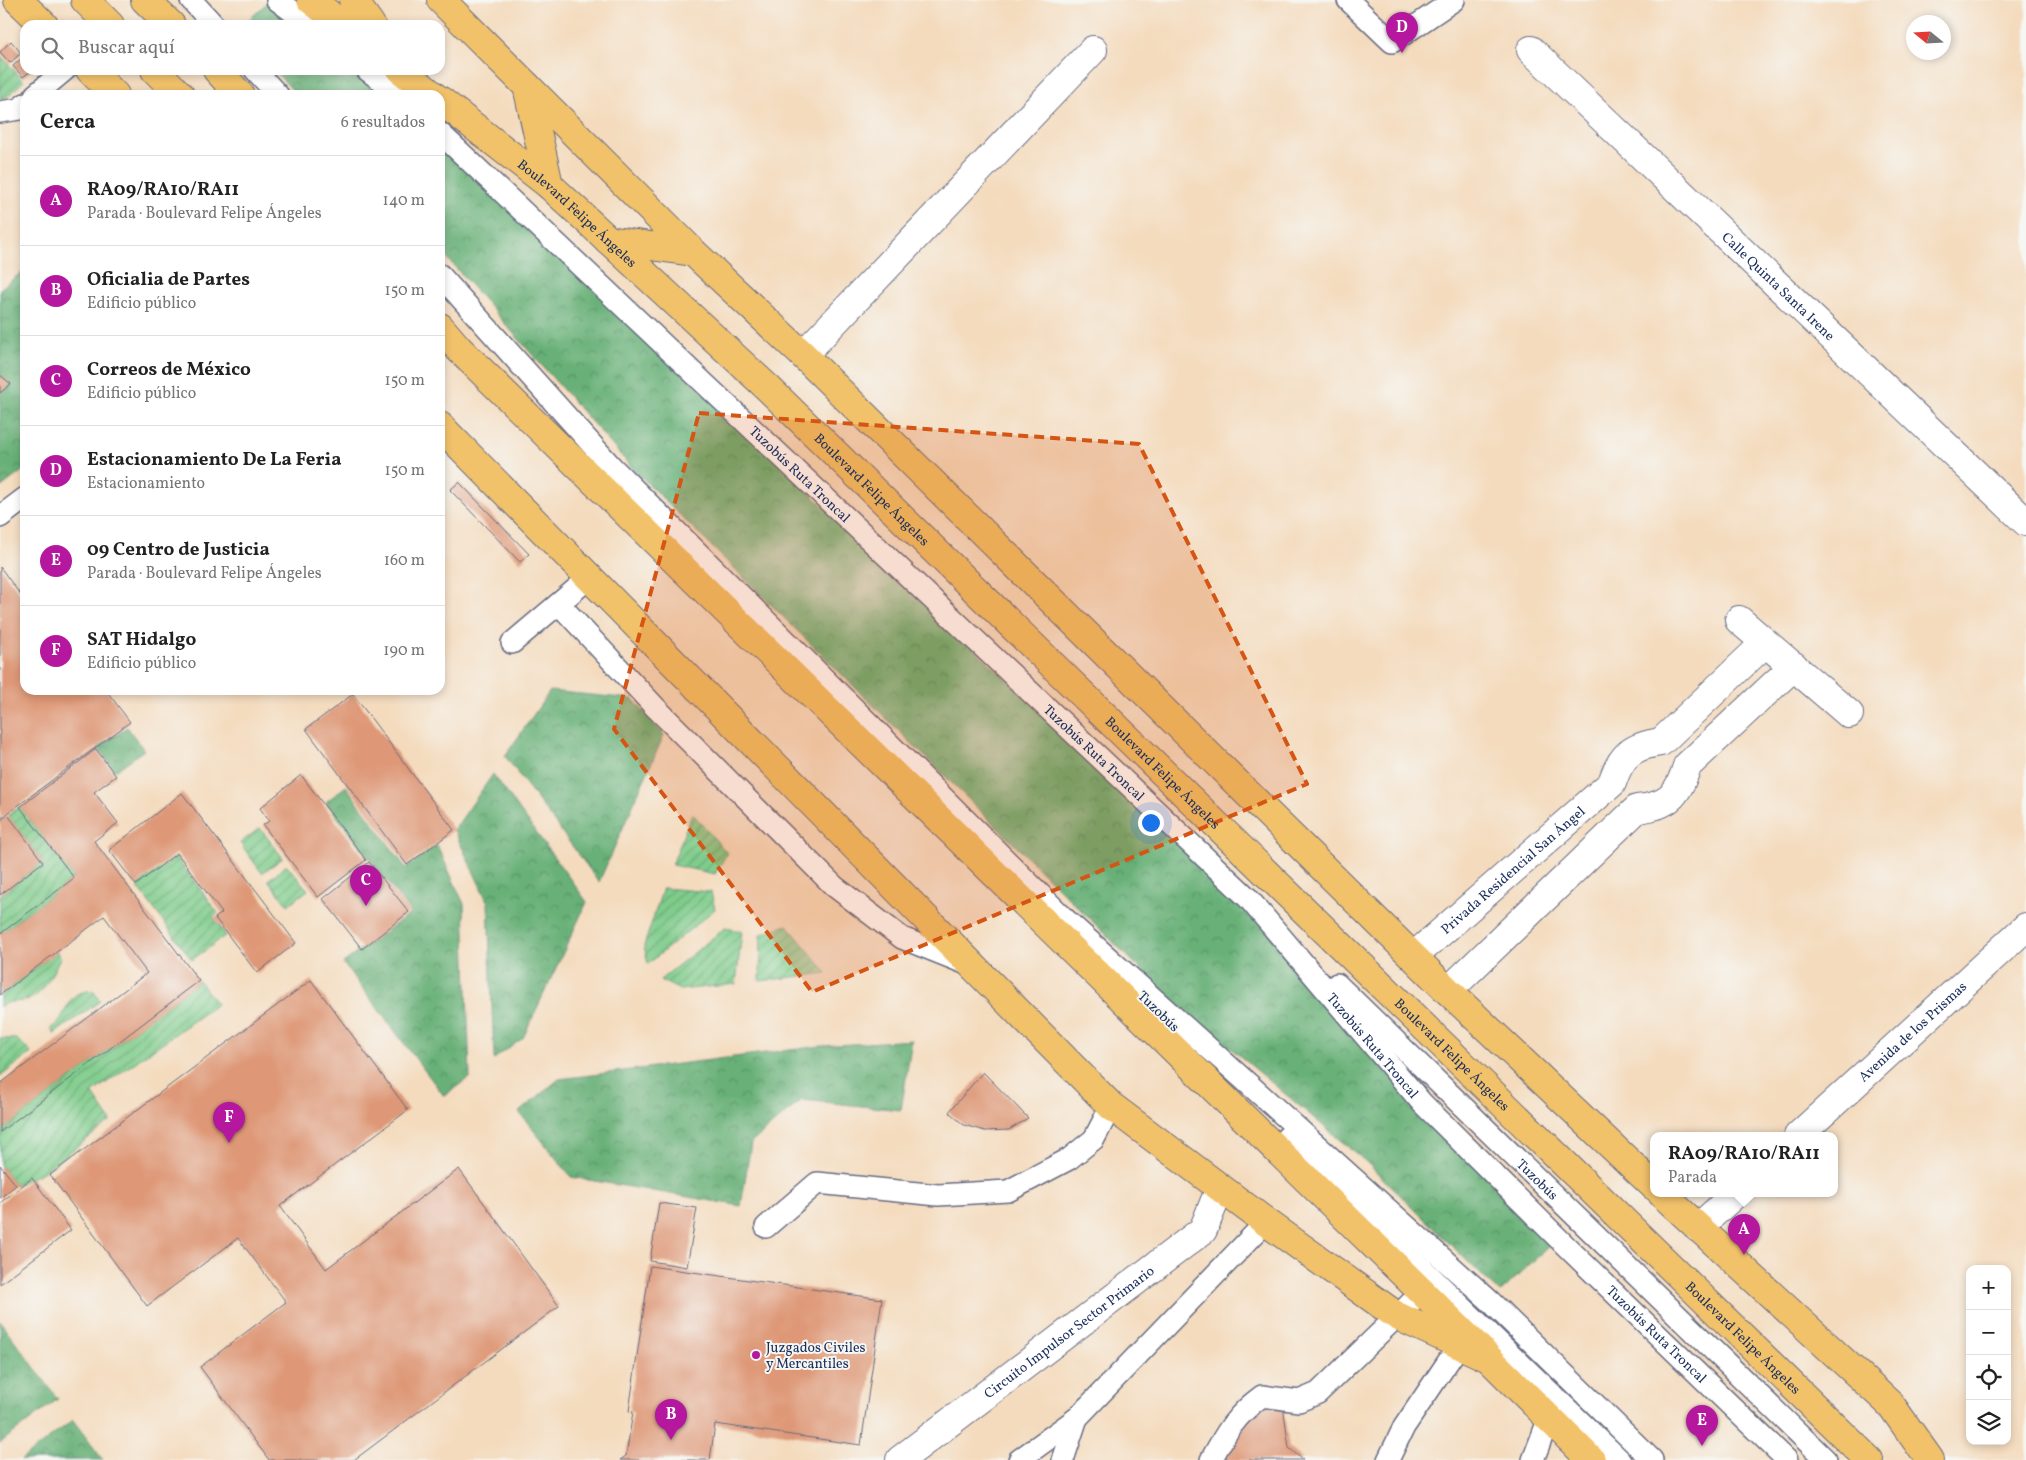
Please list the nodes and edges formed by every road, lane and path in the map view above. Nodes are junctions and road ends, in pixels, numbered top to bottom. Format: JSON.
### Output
{"nodes":[{"id":1,"x":18,"y":0,"type":"edge"},
{"id":2,"x":85,"y":0,"type":"edge"},
{"id":3,"x":145,"y":0,"type":"edge"},
{"id":4,"x":191,"y":0,"type":"edge"},
{"id":5,"x":277,"y":0,"type":"edge"},
{"id":6,"x":310,"y":0,"type":"edge"},
{"id":7,"x":353,"y":0,"type":"edge"},
{"id":8,"x":441,"y":0,"type":"edge"},
{"id":9,"x":1348,"y":0,"type":"edge"},
{"id":10,"x":1454,"y":0,"type":"edge"},
{"id":11,"x":39,"y":20,"type":"edge"},
{"id":12,"x":105,"y":20,"type":"edge"},
{"id":13,"x":165,"y":20,"type":"edge"},
{"id":14,"x":209,"y":20,"type":"edge"},
{"id":15,"x":303,"y":20,"type":"edge"},
{"id":16,"x":336,"y":20,"type":"edge"},
{"id":17,"x":367,"y":20,"type":"edge"},
{"id":18,"x":1093,"y":50,"type":"dead end"},
{"id":19,"x":1531,"y":50,"type":"dead end"},
{"id":20,"x":59,"y":75,"type":"edge"},
{"id":21,"x":95,"y":75,"type":"edge"},
{"id":22,"x":160,"y":75,"type":"edge"},
{"id":23,"x":222,"y":75,"type":"edge"},
{"id":24,"x":260,"y":75,"type":"edge"},
{"id":25,"x":403,"y":77,"type":"edge"},
{"id":26,"x":527,"y":86,"type":"junction"},
{"id":27,"x":42,"y":90,"type":"edge"},
{"id":28,"x":110,"y":90,"type":"edge"},
{"id":29,"x":175,"y":90,"type":"edge"},
{"id":30,"x":235,"y":90,"type":"edge"},
{"id":31,"x":273,"y":90,"type":"edge"},
{"id":32,"x":425,"y":90,"type":"edge"},
{"id":33,"x":445,"y":104,"type":"edge"},
{"id":34,"x":445,"y":138,"type":"edge"},
{"id":35,"x":549,"y":185,"type":"junction"},
{"id":36,"x":608,"y":240,"type":"junction"},
{"id":37,"x":693,"y":252,"type":"junction"},
{"id":38,"x":445,"y":281,"type":"edge"},
{"id":39,"x":449,"y":340,"type":"edge"},
{"id":40,"x":803,"y":355,"type":"junction"},
{"id":41,"x":445,"y":431,"type":"edge"},
{"id":42,"x":20,"y":502,"type":"edge"},
{"id":43,"x":0,"y":517,"type":"edge"},
{"id":44,"x":2026,"y":522,"type":"edge"},
{"id":45,"x":589,"y":578,"type":"junction"},
{"id":46,"x":559,"y":604,"type":"junction"},
{"id":47,"x":1739,"y":620,"type":"dead end"},
{"id":48,"x":512,"y":642,"type":"dead end"},
{"id":49,"x":1765,"y":643,"type":"junction"},
{"id":50,"x":1794,"y":666,"type":"junction"},
{"id":51,"x":1849,"y":714,"type":"dead end"},
{"id":52,"x":1661,"y":742,"type":"junction"},
{"id":53,"x":1686,"y":766,"type":"junction"},
{"id":54,"x":1612,"y":783,"type":"junction"},
{"id":55,"x":1636,"y":809,"type":"junction"},
{"id":56,"x":1248,"y":898,"type":"junction"},
{"id":57,"x":1064,"y":918,"type":"junction"},
{"id":58,"x":2026,"y":927,"type":"edge"},
{"id":59,"x":1414,"y":956,"type":"junction"},
{"id":60,"x":974,"y":967,"type":"junction"},
{"id":61,"x":1448,"y":991,"type":"junction"},
{"id":62,"x":1111,"y":1106,"type":"junction"},
{"id":63,"x":1802,"y":1132,"type":"edge"},
{"id":64,"x":1650,"y":1182,"type":"edge"},
{"id":65,"x":1220,"y":1188,"type":"junction"},
{"id":66,"x":1665,"y":1197,"type":"edge"},
{"id":67,"x":1732,"y":1197,"type":"edge"},
{"id":68,"x":1266,"y":1222,"type":"junction"},
{"id":69,"x":766,"y":1227,"type":"dead end"},
{"id":70,"x":1698,"y":1228,"type":"junction"},
{"id":71,"x":1422,"y":1292,"type":"junction"},
{"id":72,"x":1396,"y":1316,"type":"junction"},
{"id":73,"x":1463,"y":1340,"type":"junction"},
{"id":74,"x":1077,"y":1418,"type":"junction"},
{"id":75,"x":1549,"y":1418,"type":"junction"},
{"id":76,"x":900,"y":1460,"type":"edge"},
{"id":77,"x":1019,"y":1460,"type":"edge"},
{"id":78,"x":1063,"y":1460,"type":"edge"},
{"id":79,"x":1211,"y":1460,"type":"edge"},
{"id":80,"x":1388,"y":1460,"type":"edge"},
{"id":81,"x":1533,"y":1460,"type":"edge"},
{"id":82,"x":1591,"y":1460,"type":"edge"},
{"id":83,"x":1620,"y":1460,"type":"edge"},
{"id":84,"x":1652,"y":1460,"type":"edge"},
{"id":85,"x":1787,"y":1460,"type":"edge"},
{"id":86,"x":1826,"y":1460,"type":"edge"},
{"id":87,"x":1869,"y":1460,"type":"edge"},
{"id":88,"x":1930,"y":1460,"type":"edge"}],
"edges":[{"from":1,"to":11,"type":"main road"},
{"from":2,"to":12,"type":"main road"},
{"from":3,"to":13,"type":"main road"},
{"from":4,"to":14,"type":"lane"},
{"from":5,"to":15,"type":"lane"},
{"from":6,"to":16,"type":"main road"},
{"from":7,"to":17,"type":"main road"},
{"from":8,"to":26,"type":"main road"},
{"from":9,"to":10,"type":"lane"},
{"from":18,"to":40,"type":"street"},
{"from":19,"to":44,"type":"street","name":"Calle Quinta Santa Irene"},
{"from":20,"to":27,"type":"lane"},
{"from":21,"to":28,"type":"main road"},
{"from":22,"to":29,"type":"main road"},
{"from":23,"to":30,"type":"main road"},
{"from":24,"to":31,"type":"lane"},
{"from":25,"to":32,"type":"main road"},
{"from":26,"to":35,"type":"main road"},
{"from":26,"to":37,"type":"main road"},
{"from":33,"to":35,"type":"main road","name":"Boulevard Felipe Ángeles"},
{"from":34,"to":56,"type":"lane","name":"Tuzobús Ruta Troncal"},
{"from":35,"to":36,"type":"main road","name":"Boulevard Felipe Ángeles"},
{"from":36,"to":37,"type":"main road"},
{"from":36,"to":87,"type":"main road","name":"Boulevard Felipe Ángeles"},
{"from":37,"to":40,"type":"main road"},
{"from":38,"to":57,"type":"lane"},
{"from":39,"to":71,"type":"main road"},
{"from":40,"to":59,"type":"main road"},
{"from":41,"to":45,"type":"main road"},
{"from":42,"to":43,"type":"lane"},
{"from":45,"to":46,"type":"lane"},
{"from":45,"to":60,"type":"main road"},
{"from":46,"to":48,"type":"lane"},
{"from":46,"to":60,"type":"lane"},
{"from":47,"to":49,"type":"street"},
{"from":49,"to":50,"type":"street"},
{"from":49,"to":52,"type":"street","name":"Privada Residencial San Ángel"},
{"from":50,"to":51,"type":"street"},
{"from":50,"to":53,"type":"street"},
{"from":52,"to":53,"type":"street"},
{"from":52,"to":54,"type":"street","name":"Privada Residencial San Ángel"},
{"from":53,"to":55,"type":"street"},
{"from":54,"to":55,"type":"street"},
{"from":54,"to":59,"type":"street","name":"Privada Residencial San Ángel"},
{"from":55,"to":61,"type":"street"},
{"from":56,"to":85,"type":"lane","name":"Tuzobús Ruta Troncal"},
{"from":56,"to":86,"type":"lane","name":"Tuzobús"},
{"from":57,"to":83,"type":"lane","name":"Tuzobús"},
{"from":57,"to":84,"type":"lane"},
{"from":58,"to":63,"type":"street","name":"Avenida de los Prismas"},
{"from":59,"to":61,"type":"main road"},
{"from":60,"to":62,"type":"main road"},
{"from":61,"to":64,"type":"main road"},
{"from":62,"to":65,"type":"main road"},
{"from":62,"to":69,"type":"lane"},
{"from":65,"to":68,"type":"main road"},
{"from":65,"to":76,"type":"street","name":"Circuito Impulsor Sector Primario"},
{"from":66,"to":70,"type":"main road"},
{"from":67,"to":70,"type":"street"},
{"from":68,"to":72,"type":"main road"},
{"from":68,"to":74,"type":"lane"},
{"from":70,"to":88,"type":"main road"},
{"from":71,"to":72,"type":"lane"},
{"from":71,"to":73,"type":"main road"},
{"from":72,"to":73,"type":"main road"},
{"from":72,"to":79,"type":"lane"},
{"from":73,"to":75,"type":"main road"},
{"from":73,"to":80,"type":"lane"},
{"from":74,"to":77,"type":"lane"},
{"from":74,"to":78,"type":"lane"},
{"from":75,"to":81,"type":"lane"},
{"from":75,"to":82,"type":"main road"}]}
